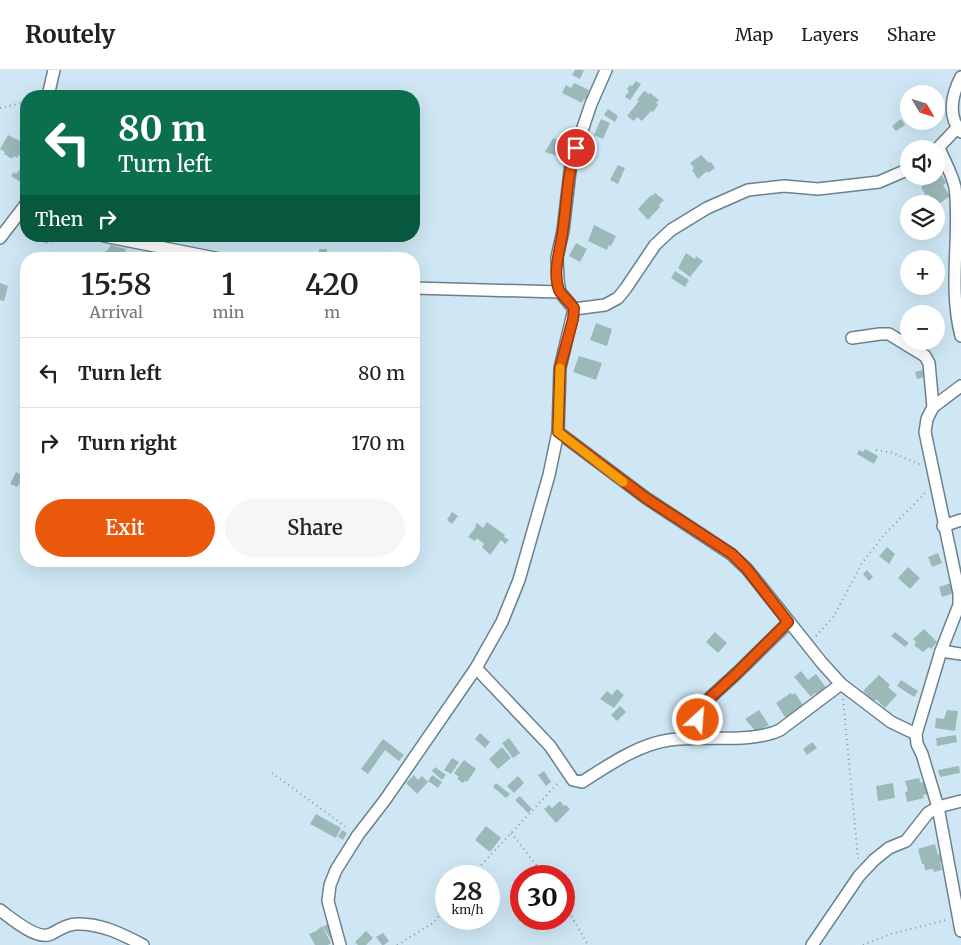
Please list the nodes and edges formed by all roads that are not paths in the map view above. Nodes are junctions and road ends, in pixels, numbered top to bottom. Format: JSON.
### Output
{"nodes":[{"id":1,"x":54,"y":70,"type":"edge"},
{"id":2,"x":606,"y":70,"type":"edge"},
{"id":3,"x":961,"y":76,"type":"edge"},
{"id":4,"x":49,"y":90,"type":"edge"},
{"id":5,"x":959,"y":130,"type":"edge"},
{"id":6,"x":945,"y":142,"type":"edge"},
{"id":7,"x":945,"y":164,"type":"edge"},
{"id":8,"x":900,"y":173,"type":"edge"},
{"id":9,"x":20,"y":212,"type":"edge"},
{"id":10,"x":0,"y":238,"type":"edge"},
{"id":11,"x":134,"y":242,"type":"edge"},
{"id":12,"x":185,"y":252,"type":"edge"},
{"id":13,"x":420,"y":288,"type":"edge"},
{"id":14,"x":560,"y":292,"type":"junction"},
{"id":15,"x":574,"y":308,"type":"junction"},
{"id":16,"x":961,"y":336,"type":"edge"},
{"id":17,"x":852,"y":338,"type":"dead end"},
{"id":18,"x":961,"y":386,"type":"edge"},
{"id":19,"x":933,"y":407,"type":"junction"},
{"id":20,"x":558,"y":432,"type":"junction"},
{"id":21,"x":961,"y":520,"type":"edge"},
{"id":22,"x":944,"y":526,"type":"junction"},
{"id":23,"x":788,"y":622,"type":"junction"},
{"id":24,"x":942,"y":651,"type":"junction"},
{"id":25,"x":961,"y":654,"type":"edge"},
{"id":26,"x":476,"y":668,"type":"junction"},
{"id":27,"x":842,"y":684,"type":"junction"},
{"id":28,"x":916,"y":734,"type":"junction"},
{"id":29,"x":710,"y":738,"type":"junction"},
{"id":30,"x":961,"y":800,"type":"edge"},
{"id":31,"x":938,"y":807,"type":"junction"},
{"id":32,"x":0,"y":910,"type":"edge"},
{"id":33,"x":961,"y":931,"type":"edge"},
{"id":34,"x":143,"y":945,"type":"edge"},
{"id":35,"x":340,"y":945,"type":"edge"},
{"id":36,"x":812,"y":945,"type":"edge"}],
"edges":[{"from":1,"to":4,"type":"street"},
{"from":2,"to":14,"type":"street"},
{"from":3,"to":5,"type":"street"},
{"from":5,"to":6,"type":"street"},
{"from":7,"to":16,"type":"street"},
{"from":8,"to":15,"type":"street"},
{"from":9,"to":10,"type":"street"},
{"from":11,"to":12,"type":"street"},
{"from":13,"to":14,"type":"street"},
{"from":14,"to":15,"type":"street"},
{"from":15,"to":20,"type":"street"},
{"from":17,"to":19,"type":"street"},
{"from":18,"to":19,"type":"street"},
{"from":19,"to":22,"type":"street"},
{"from":20,"to":23,"type":"street"},
{"from":20,"to":26,"type":"street"},
{"from":21,"to":22,"type":"street"},
{"from":22,"to":24,"type":"street"},
{"from":23,"to":27,"type":"street"},
{"from":23,"to":29,"type":"street"},
{"from":24,"to":25,"type":"street"},
{"from":24,"to":28,"type":"street"},
{"from":26,"to":29,"type":"street"},
{"from":26,"to":35,"type":"street"},
{"from":27,"to":28,"type":"street"},
{"from":27,"to":29,"type":"street"},
{"from":28,"to":31,"type":"street"},
{"from":30,"to":31,"type":"street"},
{"from":31,"to":33,"type":"street"},
{"from":31,"to":36,"type":"street"},
{"from":32,"to":34,"type":"street"}]}
